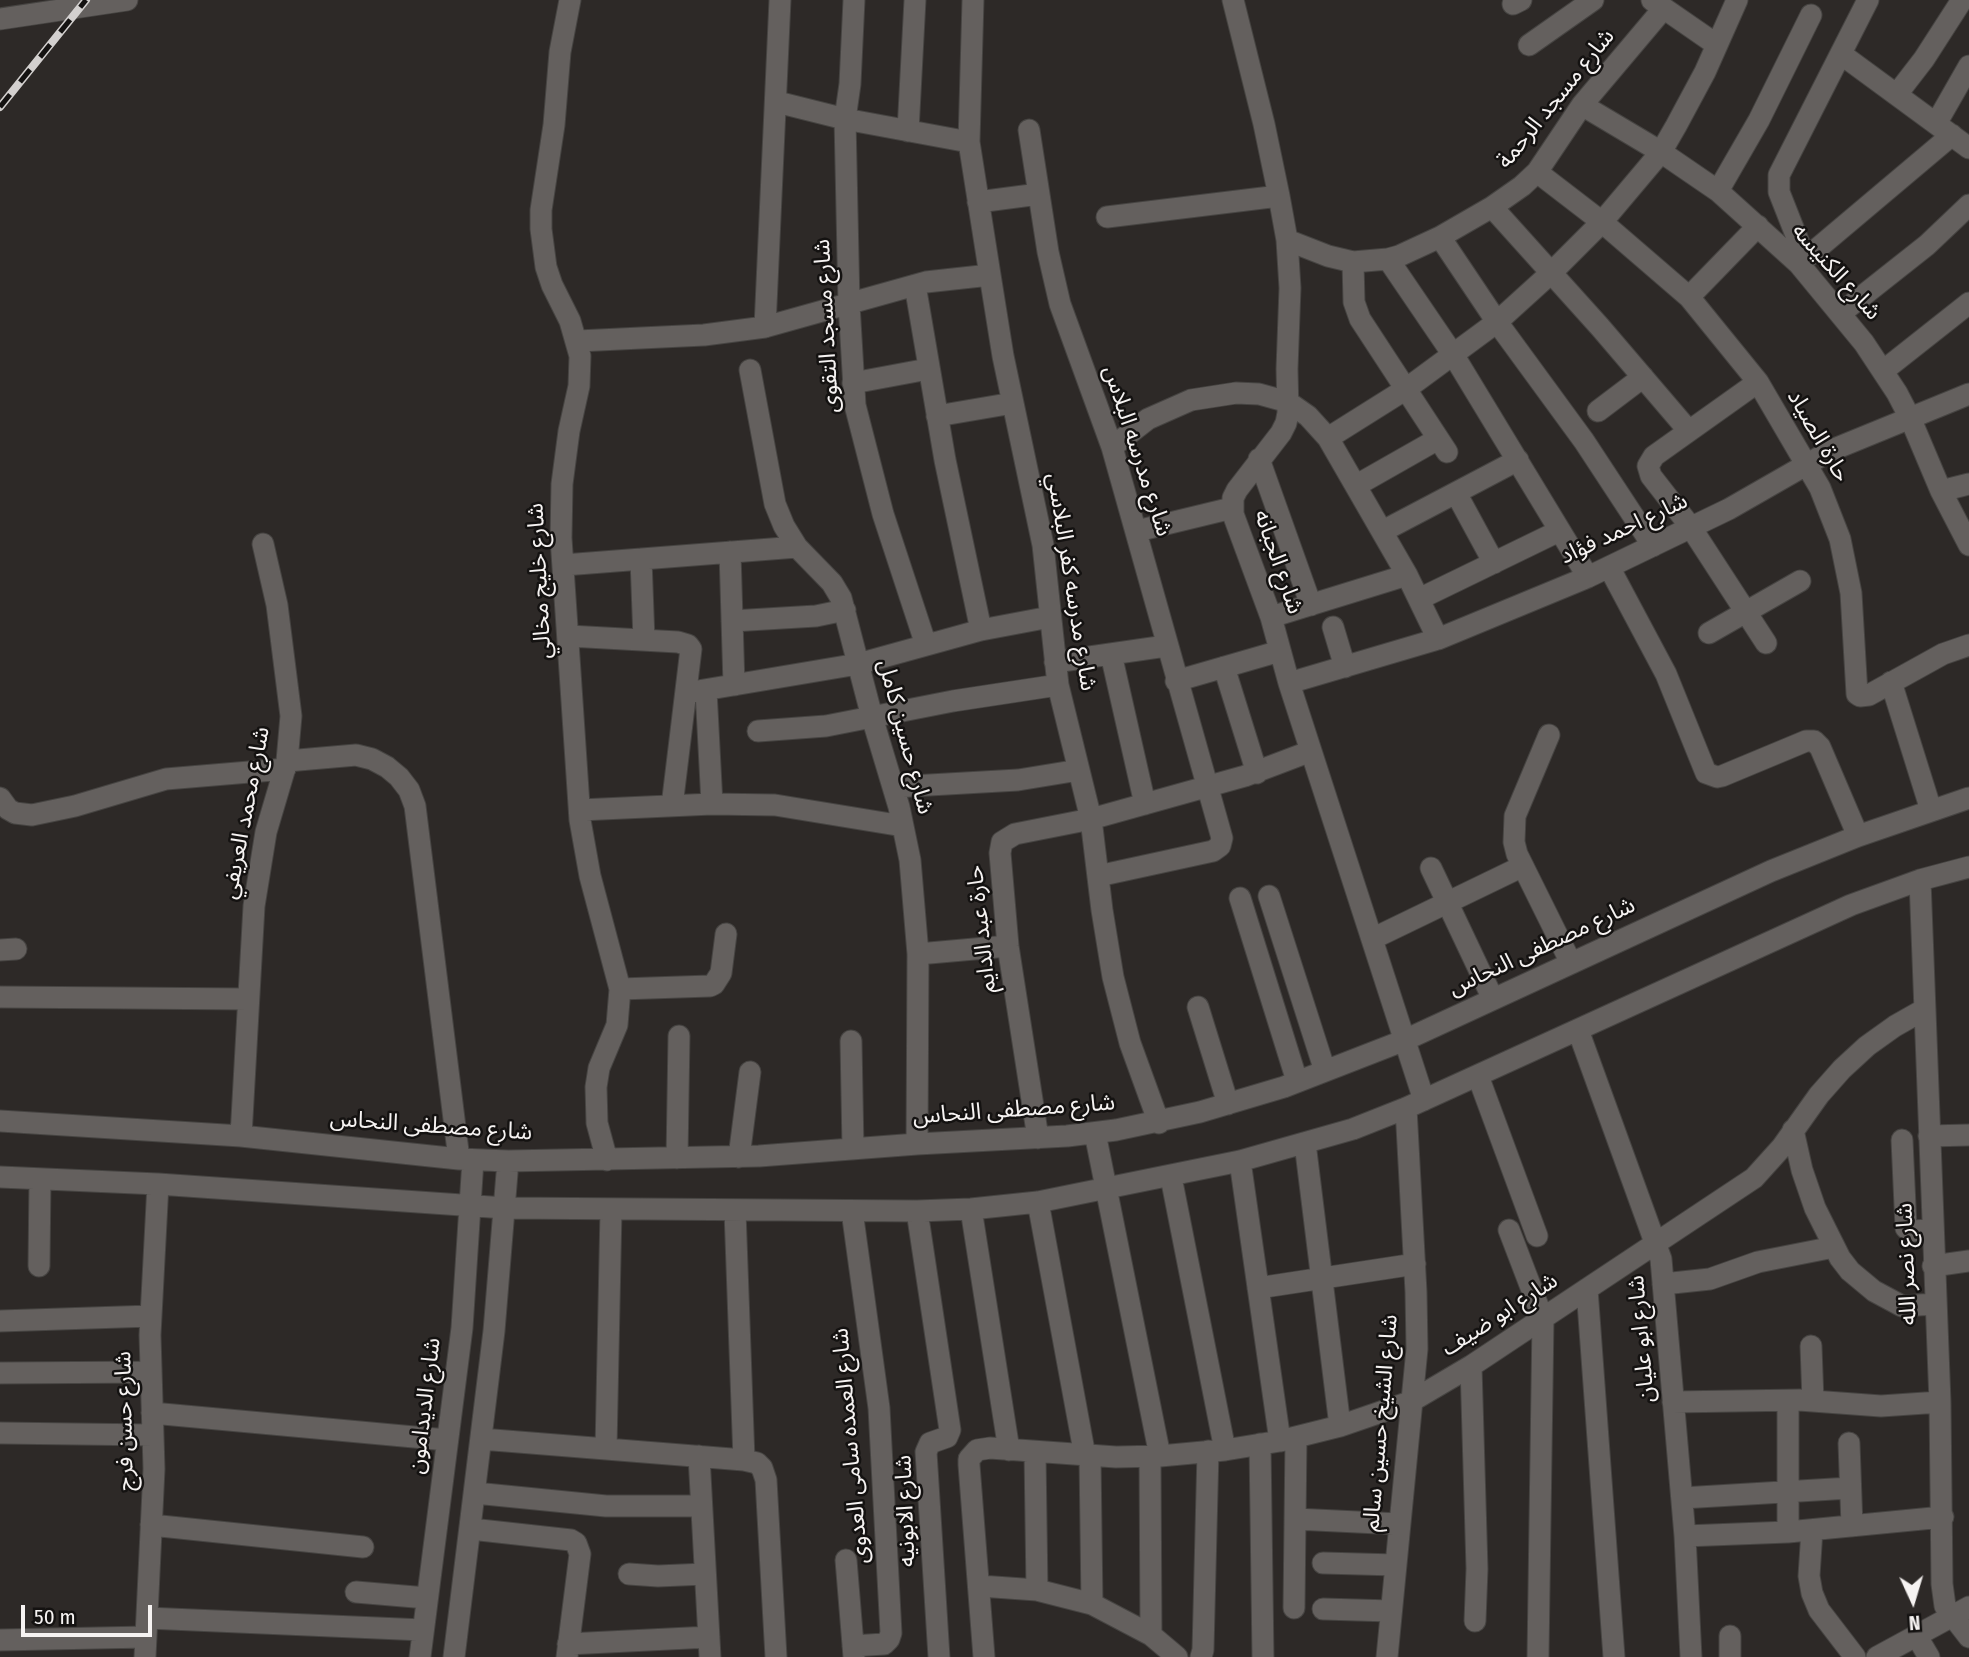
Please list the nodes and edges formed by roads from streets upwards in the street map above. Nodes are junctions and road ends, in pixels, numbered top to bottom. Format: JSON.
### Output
{"nodes":[{"id":1,"x":127,"y":0,"type":"edge"},
{"id":2,"x":570,"y":0,"type":"edge"},
{"id":3,"x":780,"y":0,"type":"edge"},
{"id":4,"x":854,"y":0,"type":"edge"},
{"id":5,"x":915,"y":0,"type":"edge"},
{"id":6,"x":973,"y":0,"type":"edge"},
{"id":7,"x":1233,"y":0,"type":"edge"},
{"id":8,"x":1593,"y":0,"type":"edge"},
{"id":9,"x":1737,"y":0,"type":"edge"},
{"id":10,"x":1868,"y":0,"type":"edge"},
{"id":11,"x":1962,"y":0,"type":"edge"},
{"id":12,"x":1658,"y":4,"type":"edge"},
{"id":13,"x":1811,"y":15,"type":"dead end"},
{"id":14,"x":0,"y":19,"type":"edge"},
{"id":15,"x":1530,"y":45,"type":"dead end"},
{"id":16,"x":1717,"y":45,"type":"junction"},
{"id":17,"x":1841,"y":54,"type":"junction"},
{"id":18,"x":1969,"y":66,"type":"edge"},
{"id":19,"x":1897,"y":94,"type":"junction"},
{"id":20,"x":777,"y":102,"type":"junction"},
{"id":21,"x":1581,"y":105,"type":"junction"},
{"id":22,"x":845,"y":119,"type":"junction"},
{"id":23,"x":1029,"y":130,"type":"dead end"},
{"id":24,"x":908,"y":131,"type":"junction"},
{"id":25,"x":1953,"y":135,"type":"edge"},
{"id":26,"x":970,"y":142,"type":"junction"},
{"id":27,"x":1661,"y":152,"type":"junction"},
{"id":28,"x":1537,"y":172,"type":"junction"},
{"id":29,"x":1718,"y":191,"type":"junction"},
{"id":30,"x":1039,"y":194,"type":"junction"},
{"id":31,"x":1279,"y":196,"type":"junction"},
{"id":32,"x":978,"y":202,"type":"junction"},
{"id":33,"x":1969,"y":205,"type":"edge"},
{"id":34,"x":1492,"y":207,"type":"junction"},
{"id":35,"x":1107,"y":218,"type":"dead end"},
{"id":36,"x":1602,"y":222,"type":"junction"},
{"id":37,"x":1758,"y":226,"type":"junction"},
{"id":38,"x":1440,"y":237,"type":"junction"},
{"id":39,"x":1287,"y":240,"type":"junction"},
{"id":40,"x":1388,"y":259,"type":"junction"},
{"id":41,"x":1802,"y":261,"type":"junction"},
{"id":42,"x":1353,"y":262,"type":"junction"},
{"id":43,"x":1551,"y":272,"type":"junction"},
{"id":44,"x":990,"y":275,"type":"junction"},
{"id":45,"x":915,"y":285,"type":"junction"},
{"id":46,"x":1689,"y":297,"type":"junction"},
{"id":47,"x":1969,"y":303,"type":"edge"},
{"id":48,"x":849,"y":304,"type":"junction"},
{"id":49,"x":1841,"y":313,"type":"junction"},
{"id":50,"x":1497,"y":322,"type":"junction"},
{"id":51,"x":765,"y":327,"type":"junction"},
{"id":52,"x":578,"y":341,"type":"junction"},
{"id":53,"x":1454,"y":356,"type":"junction"},
{"id":54,"x":928,"y":369,"type":"junction"},
{"id":55,"x":750,"y":370,"type":"dead end"},
{"id":56,"x":1883,"y":371,"type":"junction"},
{"id":57,"x":1643,"y":377,"type":"junction"},
{"id":58,"x":1758,"y":382,"type":"junction"},
{"id":59,"x":853,"y":383,"type":"junction"},
{"id":60,"x":1406,"y":389,"type":"junction"},
{"id":61,"x":1969,"y":394,"type":"edge"},
{"id":62,"x":1288,"y":402,"type":"junction"},
{"id":63,"x":1013,"y":403,"type":"junction"},
{"id":64,"x":1598,"y":411,"type":"dead end"},
{"id":65,"x":937,"y":416,"type":"junction"},
{"id":66,"x":1911,"y":420,"type":"junction"},
{"id":67,"x":1688,"y":430,"type":"junction"},
{"id":68,"x":1328,"y":438,"type":"junction"},
{"id":69,"x":1112,"y":447,"type":"junction"},
{"id":70,"x":1259,"y":459,"type":"junction"},
{"id":71,"x":1518,"y":460,"type":"junction"},
{"id":72,"x":1806,"y":464,"type":"junction"},
{"id":73,"x":1969,"y":484,"type":"edge"},
{"id":74,"x":1357,"y":485,"type":"junction"},
{"id":75,"x":1941,"y":491,"type":"junction"},
{"id":76,"x":1456,"y":493,"type":"junction"},
{"id":77,"x":1232,"y":508,"type":"junction"},
{"id":78,"x":1690,"y":526,"type":"junction"},
{"id":79,"x":1137,"y":531,"type":"junction"},
{"id":80,"x":1383,"y":531,"type":"junction"},
{"id":81,"x":1559,"y":531,"type":"junction"},
{"id":82,"x":1968,"y":543,"type":"edge"},
{"id":83,"x":263,"y":544,"type":"dead end"},
{"id":84,"x":797,"y":547,"type":"junction"},
{"id":85,"x":1653,"y":547,"type":"junction"},
{"id":86,"x":730,"y":552,"type":"junction"},
{"id":87,"x":641,"y":559,"type":"junction"},
{"id":88,"x":1494,"y":563,"type":"junction"},
{"id":89,"x":564,"y":565,"type":"junction"},
{"id":90,"x":1609,"y":567,"type":"junction"},
{"id":91,"x":1407,"y":575,"type":"junction"},
{"id":92,"x":1588,"y":577,"type":"junction"},
{"id":93,"x":1800,"y":581,"type":"dead end"},
{"id":94,"x":1419,"y":599,"type":"junction"},
{"id":95,"x":1311,"y":605,"type":"junction"},
{"id":96,"x":845,"y":610,"type":"junction"},
{"id":97,"x":1746,"y":612,"type":"junction"},
{"id":98,"x":1050,"y":617,"type":"junction"},
{"id":99,"x":1271,"y":617,"type":"junction"},
{"id":100,"x":732,"y":621,"type":"junction"},
{"id":101,"x":1333,"y":627,"type":"dead end"},
{"id":102,"x":981,"y":630,"type":"junction"},
{"id":103,"x":1709,"y":633,"type":"dead end"},
{"id":104,"x":569,"y":636,"type":"junction"},
{"id":105,"x":1438,"y":639,"type":"junction"},
{"id":106,"x":644,"y":640,"type":"junction"},
{"id":107,"x":1766,"y":643,"type":"dead end"},
{"id":108,"x":926,"y":645,"type":"junction"},
{"id":109,"x":1969,"y":645,"type":"edge"},
{"id":110,"x":1166,"y":646,"type":"junction"},
{"id":111,"x":1280,"y":651,"type":"junction"},
{"id":112,"x":1111,"y":654,"type":"junction"},
{"id":113,"x":1055,"y":662,"type":"junction"},
{"id":114,"x":858,"y":664,"type":"junction"},
{"id":115,"x":1224,"y":667,"type":"junction"},
{"id":116,"x":1345,"y":667,"type":"junction"},
{"id":117,"x":1176,"y":681,"type":"junction"},
{"id":118,"x":1891,"y":682,"type":"junction"},
{"id":119,"x":1289,"y":683,"type":"junction"},
{"id":120,"x":734,"y":685,"type":"junction"},
{"id":121,"x":1058,"y":685,"type":"junction"},
{"id":122,"x":696,"y":692,"type":"junction"},
{"id":123,"x":872,"y":716,"type":"junction"},
{"id":124,"x":758,"y":731,"type":"dead end"},
{"id":125,"x":1549,"y":735,"type":"dead end"},
{"id":126,"x":1311,"y":751,"type":"junction"},
{"id":127,"x":286,"y":765,"type":"junction"},
{"id":128,"x":1079,"y":770,"type":"junction"},
{"id":129,"x":1257,"y":773,"type":"junction"},
{"id":130,"x":1207,"y":786,"type":"junction"},
{"id":131,"x":894,"y":787,"type":"junction"},
{"id":132,"x":0,"y":798,"type":"edge"},
{"id":133,"x":1969,"y":798,"type":"edge"},
{"id":134,"x":712,"y":804,"type":"junction"},
{"id":135,"x":1145,"y":804,"type":"junction"},
{"id":136,"x":672,"y":806,"type":"junction"},
{"id":137,"x":580,"y":810,"type":"junction"},
{"id":138,"x":1930,"y":810,"type":"junction"},
{"id":139,"x":1091,"y":819,"type":"junction"},
{"id":140,"x":903,"y":826,"type":"junction"},
{"id":141,"x":1858,"y":836,"type":"junction"},
{"id":142,"x":1523,"y":866,"type":"junction"},
{"id":143,"x":1431,"y":867,"type":"dead end"},
{"id":144,"x":1969,"y":867,"type":"edge"},
{"id":145,"x":1098,"y":876,"type":"junction"},
{"id":146,"x":1920,"y":880,"type":"junction"},
{"id":147,"x":1269,"y":896,"type":"dead end"},
{"id":148,"x":1240,"y":898,"type":"dead end"},
{"id":149,"x":1448,"y":902,"type":"junction"},
{"id":150,"x":726,"y":934,"type":"dead end"},
{"id":151,"x":1372,"y":939,"type":"junction"},
{"id":152,"x":1009,"y":946,"type":"junction"},
{"id":153,"x":918,"y":954,"type":"junction"},
{"id":154,"x":1571,"y":963,"type":"junction"},
{"id":155,"x":620,"y":989,"type":"junction"},
{"id":156,"x":0,"y":997,"type":"edge"},
{"id":157,"x":248,"y":999,"type":"junction"},
{"id":158,"x":1493,"y":999,"type":"junction"},
{"id":159,"x":1198,"y":1007,"type":"dead end"},
{"id":160,"x":1925,"y":1009,"type":"junction"},
{"id":161,"x":1578,"y":1030,"type":"junction"},
{"id":162,"x":679,"y":1036,"type":"dead end"},
{"id":163,"x":1405,"y":1040,"type":"junction"},
{"id":164,"x":851,"y":1041,"type":"dead end"},
{"id":165,"x":1325,"y":1071,"type":"junction"},
{"id":166,"x":750,"y":1072,"type":"dead end"},
{"id":167,"x":1478,"y":1076,"type":"junction"},
{"id":168,"x":1297,"y":1082,"type":"junction"},
{"id":169,"x":1228,"y":1104,"type":"junction"},
{"id":170,"x":1415,"y":1104,"type":"junction"},
{"id":171,"x":0,"y":1121,"type":"edge"},
{"id":172,"x":1158,"y":1122,"type":"junction"},
{"id":173,"x":1793,"y":1130,"type":"junction"},
{"id":174,"x":1095,"y":1133,"type":"junction"},
{"id":175,"x":1969,"y":1135,"type":"edge"},
{"id":176,"x":241,"y":1136,"type":"junction"},
{"id":177,"x":1929,"y":1136,"type":"junction"},
{"id":178,"x":1038,"y":1138,"type":"junction"},
{"id":179,"x":1902,"y":1140,"type":"dead end"},
{"id":180,"x":1305,"y":1143,"type":"junction"},
{"id":181,"x":917,"y":1144,"type":"junction"},
{"id":182,"x":853,"y":1149,"type":"junction"},
{"id":183,"x":739,"y":1157,"type":"junction"},
{"id":184,"x":677,"y":1158,"type":"junction"},
{"id":185,"x":466,"y":1159,"type":"junction"},
{"id":186,"x":607,"y":1160,"type":"junction"},
{"id":187,"x":508,"y":1161,"type":"junction"},
{"id":188,"x":1240,"y":1161,"type":"junction"},
{"id":189,"x":0,"y":1177,"type":"edge"},
{"id":190,"x":1171,"y":1177,"type":"junction"},
{"id":191,"x":40,"y":1179,"type":"junction"},
{"id":192,"x":158,"y":1184,"type":"junction"},
{"id":193,"x":1106,"y":1189,"type":"junction"},
{"id":194,"x":1038,"y":1202,"type":"junction"},
{"id":195,"x":470,"y":1207,"type":"junction"},
{"id":196,"x":505,"y":1208,"type":"junction"},
{"id":197,"x":971,"y":1209,"type":"junction"},
{"id":198,"x":611,"y":1210,"type":"junction"},
{"id":199,"x":735,"y":1211,"type":"junction"},
{"id":200,"x":852,"y":1211,"type":"junction"},
{"id":201,"x":917,"y":1211,"type":"junction"},
{"id":202,"x":1508,"y":1230,"type":"dead end"},
{"id":203,"x":1932,"y":1230,"type":"junction"},
{"id":204,"x":1537,"y":1236,"type":"dead end"},
{"id":205,"x":1657,"y":1243,"type":"junction"},
{"id":206,"x":1834,"y":1247,"type":"junction"},
{"id":207,"x":1969,"y":1261,"type":"edge"},
{"id":208,"x":1415,"y":1264,"type":"junction"},
{"id":209,"x":39,"y":1266,"type":"dead end"},
{"id":210,"x":1933,"y":1266,"type":"junction"},
{"id":211,"x":1322,"y":1278,"type":"junction"},
{"id":212,"x":1663,"y":1284,"type":"junction"},
{"id":213,"x":1258,"y":1288,"type":"junction"},
{"id":214,"x":1587,"y":1289,"type":"junction"},
{"id":215,"x":1935,"y":1304,"type":"junction"},
{"id":216,"x":151,"y":1316,"type":"junction"},
{"id":217,"x":1543,"y":1319,"type":"junction"},
{"id":218,"x":0,"y":1321,"type":"edge"},
{"id":219,"x":1811,"y":1346,"type":"dead end"},
{"id":220,"x":1471,"y":1366,"type":"junction"},
{"id":221,"x":151,"y":1372,"type":"junction"},
{"id":222,"x":0,"y":1373,"type":"edge"},
{"id":223,"x":1787,"y":1401,"type":"junction"},
{"id":224,"x":1813,"y":1401,"type":"junction"},
{"id":225,"x":1410,"y":1402,"type":"junction"},
{"id":226,"x":1673,"y":1402,"type":"junction"},
{"id":227,"x":1940,"y":1402,"type":"junction"},
{"id":228,"x":152,"y":1413,"type":"junction"},
{"id":229,"x":1340,"y":1426,"type":"junction"},
{"id":230,"x":0,"y":1433,"type":"edge"},
{"id":231,"x":153,"y":1436,"type":"junction"},
{"id":232,"x":481,"y":1439,"type":"junction"},
{"id":233,"x":447,"y":1440,"type":"junction"},
{"id":234,"x":1279,"y":1441,"type":"junction"},
{"id":235,"x":1849,"y":1443,"type":"dead end"},
{"id":236,"x":606,"y":1449,"type":"junction"},
{"id":237,"x":1009,"y":1450,"type":"junction"},
{"id":238,"x":1216,"y":1451,"type":"junction"},
{"id":239,"x":1035,"y":1453,"type":"junction"},
{"id":240,"x":1155,"y":1456,"type":"junction"},
{"id":241,"x":699,"y":1457,"type":"junction"},
{"id":242,"x":1087,"y":1457,"type":"junction"},
{"id":243,"x":744,"y":1460,"type":"junction"},
{"id":244,"x":1850,"y":1489,"type":"junction"},
{"id":245,"x":1788,"y":1492,"type":"junction"},
{"id":246,"x":475,"y":1493,"type":"junction"},
{"id":247,"x":1682,"y":1499,"type":"junction"},
{"id":248,"x":701,"y":1506,"type":"junction"},
{"id":249,"x":1943,"y":1517,"type":"junction"},
{"id":250,"x":1295,"y":1519,"type":"junction"},
{"id":251,"x":1399,"y":1524,"type":"junction"},
{"id":252,"x":151,"y":1525,"type":"junction"},
{"id":253,"x":1852,"y":1526,"type":"junction"},
{"id":254,"x":471,"y":1529,"type":"junction"},
{"id":255,"x":1812,"y":1530,"type":"junction"},
{"id":256,"x":1788,"y":1532,"type":"junction"},
{"id":257,"x":1685,"y":1536,"type":"junction"},
{"id":258,"x":363,"y":1547,"type":"dead end"},
{"id":259,"x":846,"y":1560,"type":"dead end"},
{"id":260,"x":1323,"y":1563,"type":"dead end"},
{"id":261,"x":1396,"y":1564,"type":"junction"},
{"id":262,"x":629,"y":1574,"type":"dead end"},
{"id":263,"x":705,"y":1574,"type":"junction"},
{"id":264,"x":979,"y":1586,"type":"junction"},
{"id":265,"x":1037,"y":1590,"type":"junction"},
{"id":266,"x":356,"y":1592,"type":"dead end"},
{"id":267,"x":427,"y":1598,"type":"junction"},
{"id":268,"x":1092,"y":1604,"type":"junction"},
{"id":269,"x":1294,"y":1608,"type":"dead end"},
{"id":270,"x":1323,"y":1609,"type":"dead end"},
{"id":271,"x":1391,"y":1611,"type":"junction"},
{"id":272,"x":1960,"y":1611,"type":"edge"},
{"id":273,"x":1475,"y":1621,"type":"dead end"},
{"id":274,"x":423,"y":1630,"type":"junction"},
{"id":275,"x":1151,"y":1635,"type":"junction"},
{"id":276,"x":1916,"y":1635,"type":"junction"},
{"id":277,"x":146,"y":1637,"type":"edge"},
{"id":278,"x":1969,"y":1637,"type":"edge"},
{"id":279,"x":0,"y":1640,"type":"edge"},
{"id":280,"x":710,"y":1647,"type":"edge"},
{"id":281,"x":567,"y":1651,"type":"edge"},
{"id":282,"x":854,"y":1652,"type":"edge"},
{"id":283,"x":420,"y":1657,"type":"edge"},
{"id":284,"x":454,"y":1657,"type":"edge"},
{"id":285,"x":776,"y":1657,"type":"edge"},
{"id":286,"x":939,"y":1657,"type":"edge"},
{"id":287,"x":984,"y":1657,"type":"edge"},
{"id":288,"x":1177,"y":1657,"type":"edge"},
{"id":289,"x":1201,"y":1657,"type":"edge"},
{"id":290,"x":1263,"y":1657,"type":"edge"},
{"id":291,"x":1387,"y":1657,"type":"edge"},
{"id":292,"x":1538,"y":1657,"type":"edge"},
{"id":293,"x":1614,"y":1657,"type":"edge"},
{"id":294,"x":1691,"y":1657,"type":"edge"},
{"id":295,"x":1855,"y":1657,"type":"edge"},
{"id":296,"x":1877,"y":1657,"type":"edge"},
{"id":297,"x":1928,"y":1657,"type":"edge"}],
"edges":[{"from":1,"to":14,"type":"street"},
{"from":2,"to":52,"type":"street","name":"شارع خليج مخالي"},
{"from":3,"to":20,"type":"street"},
{"from":4,"to":22,"type":"street","name":"شارع مسجد التقوى"},
{"from":5,"to":24,"type":"street"},
{"from":6,"to":26,"type":"street","name":"شارع مدرسه كفر البلاسي"},
{"from":7,"to":31,"type":"street","name":"شارع الجبانه"},
{"from":8,"to":15,"type":"street"},
{"from":9,"to":16,"type":"street"},
{"from":10,"to":17,"type":"street"},
{"from":11,"to":19,"type":"street"},
{"from":12,"to":16,"type":"street"},
{"from":12,"to":21,"type":"street","name":"شارع مسجد الرحمة"},
{"from":13,"to":29,"type":"street"},
{"from":16,"to":27,"type":"street"},
{"from":17,"to":19,"type":"street"},
{"from":17,"to":41,"type":"street"},
{"from":18,"to":25,"type":"street"},
{"from":19,"to":25,"type":"street"},
{"from":20,"to":22,"type":"street"},
{"from":20,"to":51,"type":"street"},
{"from":21,"to":27,"type":"street","name":"شارع الكنيسه"},
{"from":21,"to":28,"type":"street","name":"شارع مسجد الرحمة"},
{"from":22,"to":24,"type":"street"},
{"from":22,"to":48,"type":"street","name":"شارع مسجد التقوى"},
{"from":23,"to":30,"type":"street","name":"شارع مدرسه البلاس"},
{"from":24,"to":26,"type":"street"},
{"from":25,"to":41,"type":"street"},
{"from":26,"to":32,"type":"street","name":"شارع مدرسه كفر البلاسي"},
{"from":27,"to":29,"type":"street","name":"شارع الكنيسه"},
{"from":27,"to":36,"type":"street"},
{"from":28,"to":34,"type":"street","name":"شارع مسجد الرحمة"},
{"from":28,"to":36,"type":"street","name":"حارة الصياد"},
{"from":29,"to":37,"type":"street","name":"شارع الكنيسه"},
{"from":30,"to":32,"type":"street"},
{"from":30,"to":69,"type":"street","name":"شارع مدرسه البلاس"},
{"from":31,"to":35,"type":"street"},
{"from":31,"to":39,"type":"street","name":"شارع الجبانه"},
{"from":32,"to":44,"type":"street","name":"شارع مدرسه كفر البلاسي"},
{"from":33,"to":49,"type":"street"},
{"from":34,"to":38,"type":"street","name":"شارع مسجد الرحمة"},
{"from":34,"to":43,"type":"street"},
{"from":36,"to":43,"type":"street"},
{"from":36,"to":46,"type":"street","name":"حارة الصياد"},
{"from":37,"to":41,"type":"street","name":"شارع الكنيسه"},
{"from":37,"to":46,"type":"street"},
{"from":38,"to":40,"type":"street","name":"شارع مسجد الرحمة"},
{"from":38,"to":50,"type":"street"},
{"from":39,"to":42,"type":"street","name":"شارع مسجد الرحمة"},
{"from":39,"to":62,"type":"street","name":"شارع الجبانه"},
{"from":40,"to":42,"type":"street","name":"شارع مسجد الرحمة"},
{"from":40,"to":53,"type":"street"},
{"from":41,"to":49,"type":"street","name":"شارع الكنيسه"},
{"from":42,"to":60,"type":"street"},
{"from":43,"to":50,"type":"street"},
{"from":43,"to":57,"type":"street"},
{"from":44,"to":45,"type":"street"},
{"from":44,"to":63,"type":"street","name":"شارع مدرسه كفر البلاسي"},
{"from":45,"to":48,"type":"street"},
{"from":45,"to":54,"type":"street"},
{"from":46,"to":58,"type":"street","name":"حارة الصياد"},
{"from":47,"to":56,"type":"street"},
{"from":48,"to":51,"type":"street"},
{"from":48,"to":59,"type":"street","name":"شارع مسجد التقوى"},
{"from":49,"to":56,"type":"street","name":"شارع الكنيسه"},
{"from":50,"to":53,"type":"street"},
{"from":50,"to":85,"type":"street"},
{"from":51,"to":52,"type":"street"},
{"from":52,"to":89,"type":"street","name":"شارع خليج مخالي"},
{"from":53,"to":60,"type":"street"},
{"from":53,"to":71,"type":"street"},
{"from":54,"to":59,"type":"street"},
{"from":54,"to":65,"type":"street"},
{"from":55,"to":84,"type":"street","name":"شارع حسين كامل"},
{"from":56,"to":66,"type":"street","name":"شارع الكنيسه"},
{"from":57,"to":64,"type":"street"},
{"from":57,"to":67,"type":"street"},
{"from":58,"to":67,"type":"street"},
{"from":58,"to":72,"type":"street","name":"حارة الصياد"},
{"from":59,"to":108,"type":"street","name":"شارع مسجد التقوى"},
{"from":60,"to":68,"type":"street"},
{"from":60,"to":74,"type":"street"},
{"from":61,"to":66,"type":"street","name":"شارع احمد فؤاد"},
{"from":62,"to":68,"type":"street"},
{"from":62,"to":69,"type":"street"},
{"from":62,"to":70,"type":"street","name":"شارع الجبانه"},
{"from":63,"to":65,"type":"street"},
{"from":63,"to":98,"type":"street","name":"شارع مدرسه كفر البلاسي"},
{"from":65,"to":102,"type":"street"},
{"from":66,"to":72,"type":"street","name":"شارع احمد فؤاد"},
{"from":66,"to":75,"type":"street","name":"شارع الكنيسه"},
{"from":67,"to":78,"type":"street"},
{"from":68,"to":74,"type":"street"},
{"from":69,"to":79,"type":"street","name":"شارع مدرسه البلاس"},
{"from":70,"to":77,"type":"street","name":"شارع الجبانه"},
{"from":70,"to":95,"type":"street"},
{"from":71,"to":76,"type":"street"},
{"from":71,"to":81,"type":"street"},
{"from":72,"to":78,"type":"street","name":"شارع احمد فؤاد"},
{"from":72,"to":118,"type":"street","name":"حارة الصياد"},
{"from":73,"to":75,"type":"street"},
{"from":74,"to":80,"type":"street"},
{"from":75,"to":82,"type":"street","name":"شارع الكنيسه"},
{"from":76,"to":80,"type":"street"},
{"from":76,"to":88,"type":"street"},
{"from":77,"to":79,"type":"street"},
{"from":77,"to":99,"type":"street","name":"شارع الجبانه"},
{"from":78,"to":85,"type":"street","name":"شارع احمد فؤاد"},
{"from":78,"to":97,"type":"street"},
{"from":79,"to":110,"type":"street","name":"شارع مدرسه البلاس"},
{"from":80,"to":91,"type":"street"},
{"from":81,"to":88,"type":"street"},
{"from":81,"to":92,"type":"street"},
{"from":83,"to":127,"type":"street","name":"شارع محمد العريفي"},
{"from":84,"to":86,"type":"street"},
{"from":84,"to":96,"type":"street","name":"شارع حسين كامل"},
{"from":85,"to":90,"type":"street","name":"شارع احمد فؤاد"},
{"from":86,"to":87,"type":"street"},
{"from":86,"to":100,"type":"street"},
{"from":87,"to":89,"type":"street"},
{"from":87,"to":106,"type":"street"},
{"from":88,"to":94,"type":"street"},
{"from":89,"to":104,"type":"street","name":"شارع خليج مخالي"},
{"from":90,"to":92,"type":"street","name":"شارع احمد فؤاد"},
{"from":90,"to":141,"type":"street"},
{"from":91,"to":94,"type":"street"},
{"from":91,"to":95,"type":"street"},
{"from":92,"to":105,"type":"street","name":"شارع احمد فؤاد"},
{"from":93,"to":97,"type":"street"},
{"from":94,"to":105,"type":"street"},
{"from":95,"to":99,"type":"street"},
{"from":96,"to":100,"type":"street"},
{"from":96,"to":114,"type":"street","name":"شارع حسين كامل"},
{"from":97,"to":103,"type":"street"},
{"from":97,"to":107,"type":"street"},
{"from":98,"to":102,"type":"street"},
{"from":98,"to":113,"type":"street","name":"شارع مدرسه كفر البلاسي"},
{"from":99,"to":111,"type":"street","name":"شارع الجبانه"},
{"from":100,"to":120,"type":"street"},
{"from":101,"to":116,"type":"street"},
{"from":102,"to":108,"type":"street"},
{"from":104,"to":106,"type":"street"},
{"from":104,"to":137,"type":"street","name":"شارع خليج مخالي"},
{"from":105,"to":116,"type":"street","name":"شارع احمد فؤاد"},
{"from":106,"to":122,"type":"street"},
{"from":108,"to":114,"type":"street"},
{"from":109,"to":118,"type":"street","name":"حارة الصياد"},
{"from":110,"to":112,"type":"street"},
{"from":110,"to":117,"type":"street","name":"شارع مدرسه البلاس"},
{"from":111,"to":115,"type":"street"},
{"from":111,"to":119,"type":"street","name":"شارع الجبانه"},
{"from":112,"to":113,"type":"street"},
{"from":112,"to":135,"type":"street"},
{"from":113,"to":121,"type":"street","name":"شارع مدرسه كفر البلاسي"},
{"from":114,"to":120,"type":"street"},
{"from":114,"to":123,"type":"street","name":"شارع حسين كامل"},
{"from":115,"to":117,"type":"street"},
{"from":115,"to":129,"type":"street"},
{"from":116,"to":119,"type":"street","name":"شارع احمد فؤاد"},
{"from":117,"to":130,"type":"street","name":"شارع مدرسه البلاس"},
{"from":118,"to":138,"type":"street"},
{"from":119,"to":126,"type":"street","name":"شارع الجبانه"},
{"from":120,"to":122,"type":"street"},
{"from":121,"to":123,"type":"street"},
{"from":121,"to":128,"type":"street","name":"شارع مدرسه كفر البلاسي"},
{"from":122,"to":134,"type":"street"},
{"from":122,"to":136,"type":"street"},
{"from":123,"to":124,"type":"street"},
{"from":123,"to":131,"type":"street","name":"شارع حسين كامل"},
{"from":125,"to":142,"type":"street"},
{"from":126,"to":129,"type":"street","name":"حارة عبد الدايم"},
{"from":126,"to":151,"type":"street","name":"شارع الجبانه"},
{"from":127,"to":132,"type":"street","name":"شارع الديدامون"},
{"from":127,"to":157,"type":"street","name":"شارع محمد العريفي"},
{"from":127,"to":185,"type":"street","name":"شارع الديدامون"},
{"from":128,"to":131,"type":"street"},
{"from":128,"to":139,"type":"street","name":"شارع مدرسه كفر البلاسي"},
{"from":129,"to":130,"type":"street","name":"حارة عبد الدايم"},
{"from":130,"to":135,"type":"street","name":"حارة عبد الدايم"},
{"from":130,"to":145,"type":"street","name":"شارع مدرسه البلاس"},
{"from":131,"to":140,"type":"street","name":"شارع حسين كامل"},
{"from":133,"to":138,"type":"street","name":"شارع مصطفى النحاس"},
{"from":134,"to":136,"type":"street"},
{"from":134,"to":140,"type":"street"},
{"from":135,"to":139,"type":"street","name":"حارة عبد الدايم"},
{"from":136,"to":137,"type":"street"},
{"from":137,"to":155,"type":"street","name":"شارع خليج مخالي"},
{"from":138,"to":141,"type":"street","name":"شارع مصطفى النحاس"},
{"from":139,"to":145,"type":"street","name":"شارع مدرسه كفر البلاسي"},
{"from":139,"to":152,"type":"street","name":"حارة عبد الدايم"},
{"from":140,"to":153,"type":"street","name":"شارع حسين كامل"},
{"from":141,"to":154,"type":"street","name":"شارع مصطفى النحاس"},
{"from":142,"to":149,"type":"street"},
{"from":142,"to":154,"type":"street"},
{"from":143,"to":149,"type":"street"},
{"from":144,"to":146,"type":"street"},
{"from":145,"to":172,"type":"street","name":"شارع مدرسه كفر البلاسي"},
{"from":146,"to":160,"type":"street","name":"شارع نصر الله"},
{"from":146,"to":161,"type":"street"},
{"from":147,"to":165,"type":"street"},
{"from":148,"to":168,"type":"street"},
{"from":149,"to":151,"type":"street"},
{"from":149,"to":158,"type":"street"},
{"from":150,"to":155,"type":"street"},
{"from":151,"to":163,"type":"street","name":"شارع الجبانه"},
{"from":152,"to":153,"type":"street"},
{"from":152,"to":178,"type":"street","name":"حارة عبد الدايم"},
{"from":153,"to":181,"type":"street","name":"شارع حسين كامل"},
{"from":154,"to":158,"type":"street","name":"شارع مصطفى النحاس"},
{"from":155,"to":186,"type":"street","name":"شارع خليج مخالي"},
{"from":156,"to":157,"type":"street"},
{"from":157,"to":176,"type":"street","name":"شارع محمد العريفي"},
{"from":158,"to":163,"type":"street","name":"شارع مصطفى النحاس"},
{"from":159,"to":169,"type":"street"},
{"from":160,"to":173,"type":"street","name":"شارع ابو ضيف"},
{"from":160,"to":177,"type":"street","name":"شارع نصر الله"},
{"from":161,"to":167,"type":"street"},
{"from":161,"to":205,"type":"street","name":"شارع ابو عليان"},
{"from":162,"to":184,"type":"street"},
{"from":163,"to":165,"type":"street","name":"شارع مصطفى النحاس"},
{"from":163,"to":170,"type":"street","name":"شارع الجبانه"},
{"from":164,"to":182,"type":"street"},
{"from":165,"to":168,"type":"street","name":"شارع مصطفى النحاس"},
{"from":166,"to":183,"type":"street"},
{"from":167,"to":170,"type":"street"},
{"from":167,"to":204,"type":"street"},
{"from":168,"to":169,"type":"street","name":"شارع مصطفى النحاس"},
{"from":169,"to":172,"type":"street","name":"شارع مصطفى النحاس"},
{"from":170,"to":180,"type":"street"},
{"from":170,"to":208,"type":"street","name":"شارع الشيخ حسين سالم"},
{"from":171,"to":176,"type":"street","name":"شارع مصطفى النحاس"},
{"from":172,"to":174,"type":"street","name":"شارع مصطفى النحاس"},
{"from":173,"to":205,"type":"street","name":"شارع ابو ضيف"},
{"from":173,"to":206,"type":"street"},
{"from":174,"to":178,"type":"street","name":"شارع مصطفى النحاس"},
{"from":174,"to":193,"type":"street"},
{"from":175,"to":177,"type":"street"},
{"from":176,"to":185,"type":"street","name":"شارع مصطفى النحاس"},
{"from":177,"to":203,"type":"street","name":"شارع نصر الله"},
{"from":178,"to":181,"type":"street","name":"شارع مصطفى النحاس"},
{"from":179,"to":203,"type":"street"},
{"from":180,"to":188,"type":"street"},
{"from":180,"to":211,"type":"street"},
{"from":181,"to":182,"type":"street","name":"شارع مصطفى النحاس"},
{"from":182,"to":183,"type":"street","name":"شارع مصطفى النحاس"},
{"from":183,"to":184,"type":"street","name":"شارع مصطفى النحاس"},
{"from":184,"to":186,"type":"street","name":"شارع مصطفى النحاس"},
{"from":185,"to":187,"type":"street","name":"شارع مصطفى النحاس"},
{"from":185,"to":195,"type":"street","name":"شارع الديدامون"},
{"from":186,"to":187,"type":"street","name":"شارع مصطفى النحاس"},
{"from":187,"to":196,"type":"street"},
{"from":188,"to":190,"type":"street"},
{"from":188,"to":213,"type":"street"},
{"from":189,"to":191,"type":"street"},
{"from":190,"to":193,"type":"street"},
{"from":190,"to":238,"type":"street"},
{"from":191,"to":192,"type":"street"},
{"from":191,"to":209,"type":"street"},
{"from":192,"to":195,"type":"street"},
{"from":192,"to":216,"type":"street","name":"شارع حسن فرج"},
{"from":193,"to":194,"type":"street"},
{"from":193,"to":240,"type":"street"},
{"from":194,"to":197,"type":"street"},
{"from":194,"to":242,"type":"street"},
{"from":195,"to":196,"type":"street"},
{"from":195,"to":233,"type":"street","name":"شارع الديدامون"},
{"from":196,"to":198,"type":"street"},
{"from":196,"to":232,"type":"street"},
{"from":197,"to":201,"type":"street"},
{"from":197,"to":237,"type":"street"},
{"from":198,"to":199,"type":"street"},
{"from":198,"to":236,"type":"street"},
{"from":199,"to":200,"type":"street"},
{"from":199,"to":243,"type":"street"},
{"from":200,"to":201,"type":"street"},
{"from":200,"to":282,"type":"street","name":"شارع العمده سامى العدوى"},
{"from":201,"to":286,"type":"street","name":"شارع الابونيه"},
{"from":202,"to":217,"type":"street"},
{"from":203,"to":210,"type":"street","name":"شارع نصر الله"},
{"from":205,"to":212,"type":"street","name":"شارع ابو عليان"},
{"from":205,"to":214,"type":"street","name":"شارع ابو ضيف"},
{"from":206,"to":212,"type":"street"},
{"from":206,"to":215,"type":"street"},
{"from":207,"to":210,"type":"street"},
{"from":208,"to":211,"type":"street"},
{"from":208,"to":225,"type":"street","name":"شارع الشيخ حسين سالم"},
{"from":210,"to":215,"type":"street","name":"شارع نصر الله"},
{"from":211,"to":213,"type":"street"},
{"from":211,"to":229,"type":"street"},
{"from":212,"to":226,"type":"street","name":"شارع ابو عليان"},
{"from":213,"to":234,"type":"street"},
{"from":214,"to":217,"type":"street","name":"شارع ابو ضيف"},
{"from":214,"to":293,"type":"street"},
{"from":215,"to":227,"type":"street","name":"شارع نصر الله"},
{"from":216,"to":218,"type":"street"},
{"from":216,"to":221,"type":"street","name":"شارع حسن فرج"},
{"from":217,"to":220,"type":"street","name":"شارع ابو ضيف"},
{"from":217,"to":292,"type":"street"},
{"from":219,"to":224,"type":"street"},
{"from":220,"to":225,"type":"street","name":"شارع ابو ضيف"},
{"from":220,"to":273,"type":"street"},
{"from":221,"to":222,"type":"street"},
{"from":221,"to":228,"type":"street","name":"شارع حسن فرج"},
{"from":223,"to":224,"type":"street"},
{"from":223,"to":226,"type":"street"},
{"from":223,"to":245,"type":"street"},
{"from":224,"to":227,"type":"street"},
{"from":225,"to":229,"type":"street","name":"شارع ابو ضيف"},
{"from":225,"to":251,"type":"street","name":"شارع الشيخ حسين سالم"},
{"from":226,"to":247,"type":"street","name":"شارع ابو عليان"},
{"from":227,"to":249,"type":"street","name":"شارع نصر الله"},
{"from":228,"to":231,"type":"street","name":"شارع حسن فرج"},
{"from":228,"to":233,"type":"street"},
{"from":229,"to":234,"type":"street","name":"شارع ابو ضيف"},
{"from":230,"to":231,"type":"street"},
{"from":231,"to":252,"type":"street","name":"شارع حسن فرج"},
{"from":232,"to":236,"type":"street"},
{"from":232,"to":246,"type":"street"},
{"from":233,"to":267,"type":"street","name":"شارع الديدامون"},
{"from":234,"to":238,"type":"street","name":"شارع ابو ضيف"},
{"from":234,"to":250,"type":"street"},
{"from":234,"to":290,"type":"street"},
{"from":235,"to":244,"type":"street"},
{"from":236,"to":241,"type":"street"},
{"from":237,"to":239,"type":"street","name":"شارع ابو ضيف"},
{"from":237,"to":264,"type":"street","name":"شارع ابو ضيف"},
{"from":238,"to":240,"type":"street","name":"شارع ابو ضيف"},
{"from":238,"to":289,"type":"street"},
{"from":239,"to":242,"type":"street","name":"شارع ابو ضيف"},
{"from":239,"to":265,"type":"street"},
{"from":240,"to":242,"type":"street","name":"شارع ابو ضيف"},
{"from":240,"to":275,"type":"street"},
{"from":241,"to":243,"type":"street"},
{"from":241,"to":248,"type":"street"},
{"from":242,"to":268,"type":"street"},
{"from":243,"to":285,"type":"street"},
{"from":244,"to":245,"type":"street"},
{"from":244,"to":253,"type":"street"},
{"from":245,"to":247,"type":"street"},
{"from":245,"to":256,"type":"street"},
{"from":246,"to":248,"type":"street"},
{"from":246,"to":254,"type":"street"},
{"from":247,"to":257,"type":"street","name":"شارع ابو عليان"},
{"from":248,"to":263,"type":"street"},
{"from":249,"to":253,"type":"street"},
{"from":249,"to":272,"type":"street","name":"شارع نصر الله"},
{"from":250,"to":251,"type":"street"},
{"from":250,"to":269,"type":"street"},
{"from":251,"to":261,"type":"street","name":"شارع الشيخ حسين سالم"},
{"from":252,"to":258,"type":"street"},
{"from":252,"to":277,"type":"street","name":"شارع حسن فرج"},
{"from":253,"to":255,"type":"street"},
{"from":254,"to":281,"type":"street"},
{"from":254,"to":284,"type":"street"},
{"from":255,"to":256,"type":"street"},
{"from":255,"to":295,"type":"street"},
{"from":256,"to":257,"type":"street"},
{"from":257,"to":294,"type":"street","name":"شارع ابو عليان"},
{"from":259,"to":282,"type":"street"},
{"from":260,"to":261,"type":"street"},
{"from":261,"to":271,"type":"street","name":"شارع الشيخ حسين سالم"},
{"from":262,"to":263,"type":"street"},
{"from":263,"to":280,"type":"street"},
{"from":264,"to":265,"type":"street"},
{"from":264,"to":287,"type":"street"},
{"from":265,"to":268,"type":"street"},
{"from":266,"to":267,"type":"street"},
{"from":267,"to":274,"type":"street","name":"شارع الديدامون"},
{"from":268,"to":275,"type":"street"},
{"from":270,"to":271,"type":"street"},
{"from":271,"to":291,"type":"street","name":"شارع الشيخ حسين سالم"},
{"from":272,"to":276,"type":"street"},
{"from":272,"to":278,"type":"street","name":"شارع نصر الله"},
{"from":274,"to":277,"type":"street"},
{"from":274,"to":283,"type":"street","name":"شارع الديدامون"},
{"from":275,"to":288,"type":"street"},
{"from":276,"to":296,"type":"street"},
{"from":276,"to":297,"type":"street"},
{"from":277,"to":279,"type":"street"},
{"from":280,"to":281,"type":"street"}]}
